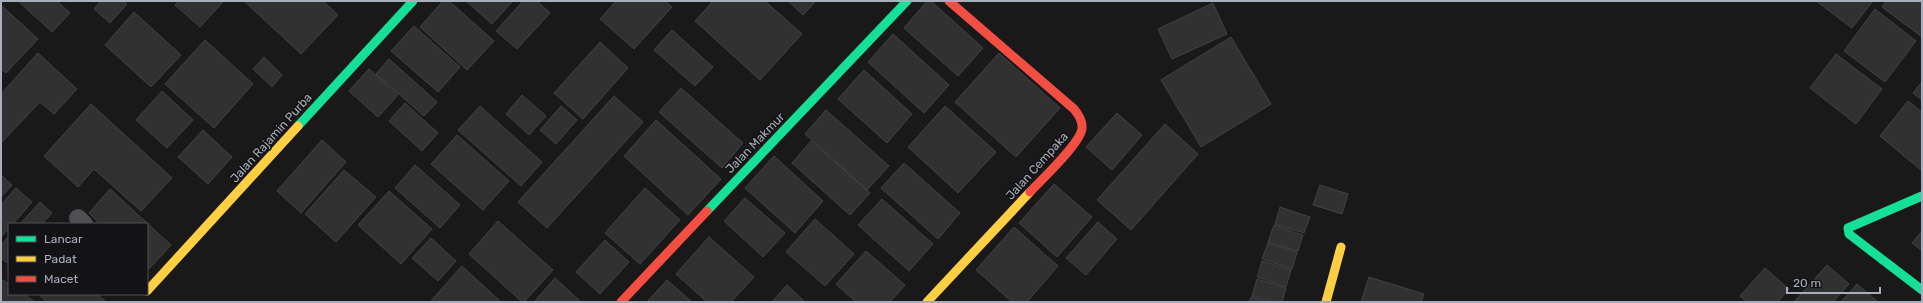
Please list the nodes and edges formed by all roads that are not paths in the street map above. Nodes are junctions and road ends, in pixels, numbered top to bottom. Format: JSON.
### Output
{"nodes":[{"id":1,"x":413,"y":1,"type":"edge"},
{"id":2,"x":907,"y":1,"type":"edge"},
{"id":3,"x":949,"y":1,"type":"edge"},
{"id":4,"x":1922,"y":196,"type":"edge"},
{"id":5,"x":1341,"y":247,"type":"dead end"},
{"id":6,"x":148,"y":287,"type":"edge"},
{"id":7,"x":1922,"y":290,"type":"edge"},
{"id":8,"x":621,"y":302,"type":"edge"},
{"id":9,"x":927,"y":302,"type":"edge"},
{"id":10,"x":1326,"y":302,"type":"edge"}],
"edges":[{"from":1,"to":6,"type":"street","name":"Jalan Rajamin Purba"},
{"from":2,"to":8,"type":"street","name":"Jalan Makmur"},
{"from":3,"to":9,"type":"street","name":"Jalan Cempaka"},
{"from":4,"to":7,"type":"street"},
{"from":5,"to":10,"type":"street"}]}
